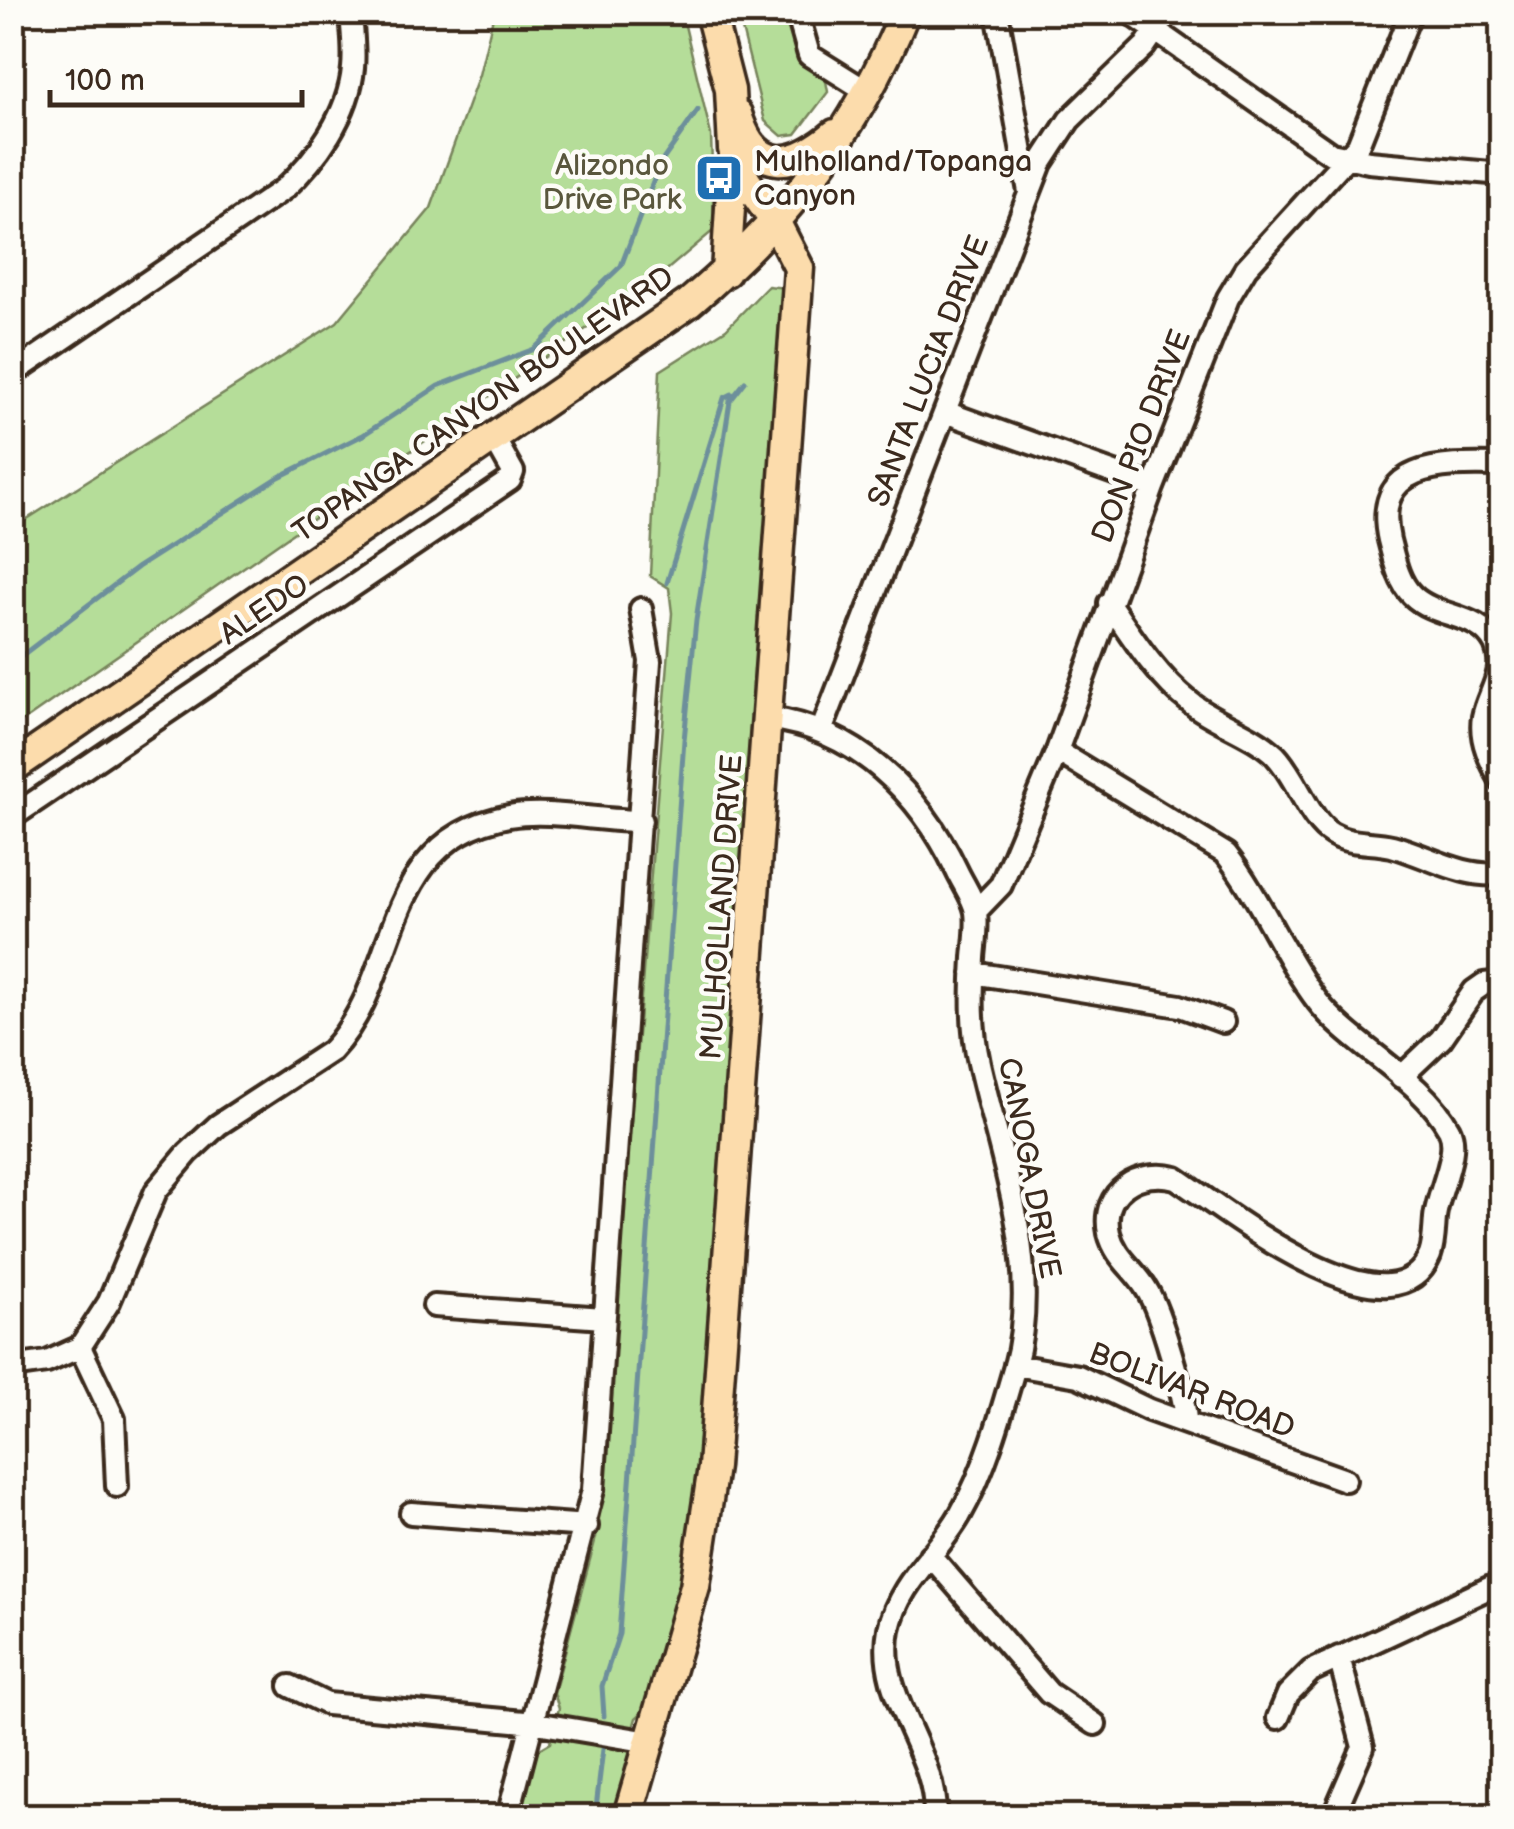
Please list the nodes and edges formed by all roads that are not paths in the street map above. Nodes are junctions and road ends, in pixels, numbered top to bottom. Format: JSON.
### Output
{"nodes":[{"id":1,"x":351,"y":12,"type":"edge"},
{"id":2,"x":710,"y":12,"type":"edge"},
{"id":3,"x":797,"y":12,"type":"edge"},
{"id":4,"x":905,"y":12,"type":"edge"},
{"id":5,"x":997,"y":12,"type":"edge"},
{"id":6,"x":1129,"y":12,"type":"edge"},
{"id":7,"x":1168,"y":12,"type":"edge"},
{"id":8,"x":1411,"y":12,"type":"edge"},
{"id":9,"x":1156,"y":32,"type":"junction"},
{"id":10,"x":730,"y":90,"type":"junction"},
{"id":11,"x":861,"y":104,"type":"junction"},
{"id":12,"x":733,"y":148,"type":"junction"},
{"id":13,"x":1348,"y":159,"type":"junction"},
{"id":14,"x":1502,"y":174,"type":"edge"},
{"id":15,"x":1029,"y":192,"type":"junction"},
{"id":16,"x":776,"y":223,"type":"junction"},
{"id":17,"x":726,"y":272,"type":"junction"},
{"id":18,"x":12,"y":374,"type":"edge"},
{"id":19,"x":945,"y":412,"type":"junction"},
{"id":20,"x":494,"y":438,"type":"junction"},
{"id":21,"x":1502,"y":465,"type":"edge"},
{"id":22,"x":1152,"y":487,"type":"junction"},
{"id":23,"x":1109,"y":602,"type":"junction"},
{"id":24,"x":641,"y":610,"type":"dead end"},
{"id":25,"x":767,"y":718,"type":"junction"},
{"id":26,"x":822,"y":729,"type":"junction"},
{"id":27,"x":1057,"y":751,"type":"junction"},
{"id":28,"x":12,"y":768,"type":"edge"},
{"id":29,"x":1502,"y":782,"type":"edge"},
{"id":30,"x":12,"y":816,"type":"edge"},
{"id":31,"x":641,"y":821,"type":"junction"},
{"id":32,"x":1502,"y":874,"type":"edge"},
{"id":33,"x":976,"y":911,"type":"junction"},
{"id":34,"x":973,"y":973,"type":"junction"},
{"id":35,"x":1502,"y":982,"type":"edge"},
{"id":36,"x":1223,"y":1022,"type":"dead end"},
{"id":37,"x":1402,"y":1076,"type":"junction"},
{"id":38,"x":434,"y":1306,"type":"dead end"},
{"id":39,"x":604,"y":1318,"type":"junction"},
{"id":40,"x":80,"y":1348,"type":"junction"},
{"id":41,"x":1015,"y":1365,"type":"junction"},
{"id":42,"x":12,"y":1367,"type":"edge"},
{"id":43,"x":1186,"y":1421,"type":"junction"},
{"id":44,"x":1345,"y":1480,"type":"dead end"},
{"id":45,"x":117,"y":1486,"type":"dead end"},
{"id":46,"x":412,"y":1513,"type":"dead end"},
{"id":47,"x":587,"y":1526,"type":"junction"},
{"id":48,"x":930,"y":1555,"type":"junction"},
{"id":49,"x":1502,"y":1582,"type":"edge"},
{"id":50,"x":1339,"y":1657,"type":"junction"},
{"id":51,"x":290,"y":1686,"type":"dead end"},
{"id":52,"x":1278,"y":1718,"type":"dead end"},
{"id":53,"x":536,"y":1723,"type":"junction"},
{"id":54,"x":1096,"y":1724,"type":"dead end"},
{"id":55,"x":650,"y":1742,"type":"junction"},
{"id":56,"x":508,"y":1816,"type":"edge"},
{"id":57,"x":628,"y":1816,"type":"edge"},
{"id":58,"x":935,"y":1816,"type":"edge"},
{"id":59,"x":1333,"y":1816,"type":"edge"}],
"edges":[{"from":1,"to":18,"type":"street"},
{"from":2,"to":10,"type":"main road","name":"MULHOLLAND DRIVE"},
{"from":3,"to":11,"type":"street"},
{"from":4,"to":11,"type":"main road","name":"TOPANGA CANYON BOULEVARD"},
{"from":5,"to":15,"type":"street"},
{"from":6,"to":9,"type":"street"},
{"from":7,"to":9,"type":"street","name":"SANTA LUCIA DRIVE"},
{"from":8,"to":13,"type":"street","name":"DON PIO DRIVE"},
{"from":9,"to":13,"type":"street"},
{"from":9,"to":15,"type":"street","name":"SANTA LUCIA DRIVE"},
{"from":10,"to":11,"type":"main road"},
{"from":10,"to":12,"type":"main road","name":"MULHOLLAND DRIVE"},
{"from":11,"to":16,"type":"main road","name":"TOPANGA CANYON BOULEVARD"},
{"from":12,"to":16,"type":"main road","name":"MULHOLLAND DRIVE"},
{"from":12,"to":17,"type":"main road"},
{"from":13,"to":14,"type":"street"},
{"from":13,"to":22,"type":"street","name":"DON PIO DRIVE"},
{"from":15,"to":19,"type":"street","name":"SANTA LUCIA DRIVE"},
{"from":16,"to":17,"type":"main road","name":"TOPANGA CANYON BOULEVARD"},
{"from":16,"to":25,"type":"main road","name":"MULHOLLAND DRIVE"},
{"from":17,"to":20,"type":"main road","name":"TOPANGA CANYON BOULEVARD"},
{"from":19,"to":22,"type":"street"},
{"from":19,"to":26,"type":"street","name":"SANTA LUCIA DRIVE"},
{"from":20,"to":28,"type":"main road","name":"TOPANGA CANYON BOULEVARD"},
{"from":20,"to":30,"type":"street","name":"ALEDO"},
{"from":21,"to":29,"type":"street"},
{"from":22,"to":23,"type":"street","name":"DON PIO DRIVE"},
{"from":23,"to":27,"type":"street","name":"DON PIO DRIVE"},
{"from":23,"to":32,"type":"street"},
{"from":24,"to":31,"type":"street"},
{"from":25,"to":26,"type":"street"},
{"from":25,"to":55,"type":"main road","name":"MULHOLLAND DRIVE"},
{"from":26,"to":33,"type":"street"},
{"from":27,"to":33,"type":"street","name":"DON PIO DRIVE"},
{"from":27,"to":37,"type":"street"},
{"from":31,"to":39,"type":"street"},
{"from":31,"to":40,"type":"street"},
{"from":33,"to":34,"type":"street","name":"CANOGA DRIVE"},
{"from":34,"to":36,"type":"street"},
{"from":34,"to":41,"type":"street","name":"CANOGA DRIVE"},
{"from":35,"to":37,"type":"street"},
{"from":37,"to":43,"type":"street"},
{"from":38,"to":39,"type":"street"},
{"from":39,"to":47,"type":"street"},
{"from":40,"to":42,"type":"street"},
{"from":40,"to":45,"type":"street"},
{"from":41,"to":43,"type":"street","name":"BOLIVAR ROAD"},
{"from":41,"to":48,"type":"street","name":"CANOGA DRIVE"},
{"from":43,"to":44,"type":"street","name":"BOLIVAR ROAD"},
{"from":46,"to":47,"type":"street"},
{"from":47,"to":53,"type":"street"},
{"from":48,"to":54,"type":"street"},
{"from":48,"to":58,"type":"street","name":"CANOGA DRIVE"},
{"from":49,"to":50,"type":"street"},
{"from":50,"to":52,"type":"street"},
{"from":50,"to":59,"type":"street"},
{"from":51,"to":53,"type":"street"},
{"from":53,"to":55,"type":"street"},
{"from":53,"to":56,"type":"street"},
{"from":55,"to":57,"type":"main road","name":"MULHOLLAND DRIVE"}]}
